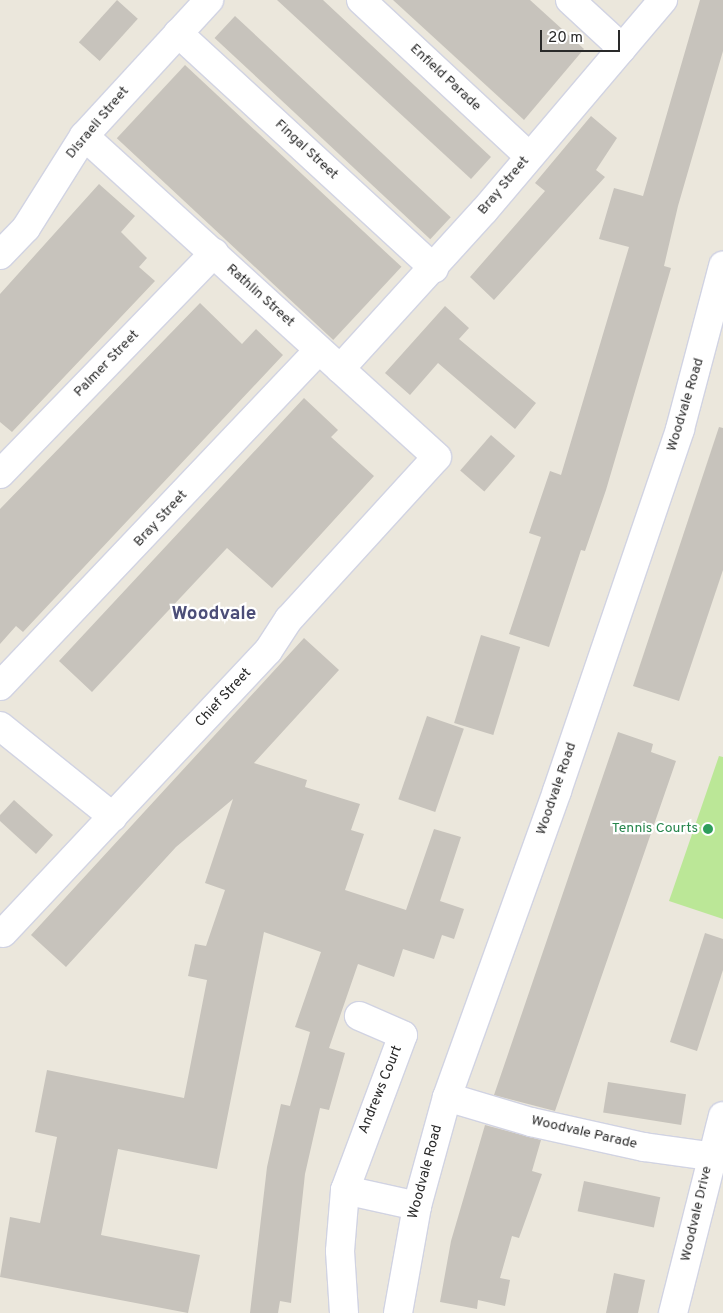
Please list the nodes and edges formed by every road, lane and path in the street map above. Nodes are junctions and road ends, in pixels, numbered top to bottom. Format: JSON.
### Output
{"nodes":[{"id":1,"x":208,"y":0,"type":"edge"},
{"id":2,"x":361,"y":0,"type":"edge"},
{"id":3,"x":570,"y":0,"type":"edge"},
{"id":4,"x":663,"y":0,"type":"edge"},
{"id":5,"x":178,"y":33,"type":"junction"},
{"id":6,"x":622,"y":48,"type":"junction"},
{"id":7,"x":84,"y":136,"type":"junction"},
{"id":8,"x":529,"y":156,"type":"junction"},
{"id":9,"x":214,"y":253,"type":"junction"},
{"id":10,"x":0,"y":255,"type":"edge"},
{"id":11,"x":723,"y":266,"type":"edge"},
{"id":12,"x":434,"y":268,"type":"junction"},
{"id":13,"x":319,"y":350,"type":"junction"},
{"id":14,"x":340,"y":369,"type":"junction"},
{"id":15,"x":437,"y":457,"type":"joint"},
{"id":16,"x":0,"y":474,"type":"edge"},
{"id":17,"x":0,"y":686,"type":"edge"},
{"id":18,"x":0,"y":726,"type":"edge"},
{"id":19,"x":113,"y":817,"type":"junction"},
{"id":20,"x":3,"y":933,"type":"dead end"},
{"id":21,"x":360,"y":1016,"type":"dead end"},
{"id":22,"x":447,"y":1097,"type":"junction"},
{"id":23,"x":723,"y":1116,"type":"edge"},
{"id":24,"x":716,"y":1158,"type":"edge"},
{"id":25,"x":345,"y":1190,"type":"junction"},
{"id":26,"x":416,"y":1206,"type":"junction"},
{"id":27,"x":344,"y":1313,"type":"edge"},
{"id":28,"x":398,"y":1313,"type":"edge"},
{"id":29,"x":673,"y":1313,"type":"edge"}],
"edges":[{"from":1,"to":5,"type":"street","name":"Disraeli Street"},
{"from":2,"to":8,"type":"street","name":"Enfield Parade"},
{"from":3,"to":6,"type":"street"},
{"from":4,"to":6,"type":"street","name":"Bray Street"},
{"from":5,"to":7,"type":"street","name":"Disraeli Street"},
{"from":5,"to":12,"type":"street","name":"Fingal Street"},
{"from":6,"to":8,"type":"street","name":"Bray Street"},
{"from":7,"to":9,"type":"street","name":"Rathlin Street"},
{"from":7,"to":10,"type":"street","name":"Disraeli Street"},
{"from":8,"to":12,"type":"street","name":"Bray Street"},
{"from":9,"to":13,"type":"street","name":"Rathlin Street"},
{"from":9,"to":16,"type":"street","name":"Palmer Street"},
{"from":11,"to":22,"type":"street","name":"Woodvale Road"},
{"from":12,"to":14,"type":"street","name":"Bray Street"},
{"from":13,"to":14,"type":"street","name":"Rathlin Street"},
{"from":13,"to":17,"type":"street","name":"Bray Street"},
{"from":14,"to":15,"type":"street","name":"Rathlin Street"},
{"from":15,"to":19,"type":"street","name":"Chief Street"},
{"from":18,"to":19,"type":"street"},
{"from":19,"to":20,"type":"street","name":"Chief Street"},
{"from":21,"to":25,"type":"street","name":"Andrews Court"},
{"from":22,"to":24,"type":"street","name":"Woodvale Parade"},
{"from":22,"to":26,"type":"street","name":"Woodvale Road"},
{"from":23,"to":24,"type":"street","name":"Woodvale Drive"},
{"from":24,"to":29,"type":"street","name":"Woodvale Drive"},
{"from":25,"to":26,"type":"street"},
{"from":25,"to":27,"type":"street","name":"Andrews Court"},
{"from":26,"to":28,"type":"street","name":"Woodvale Road"}]}
